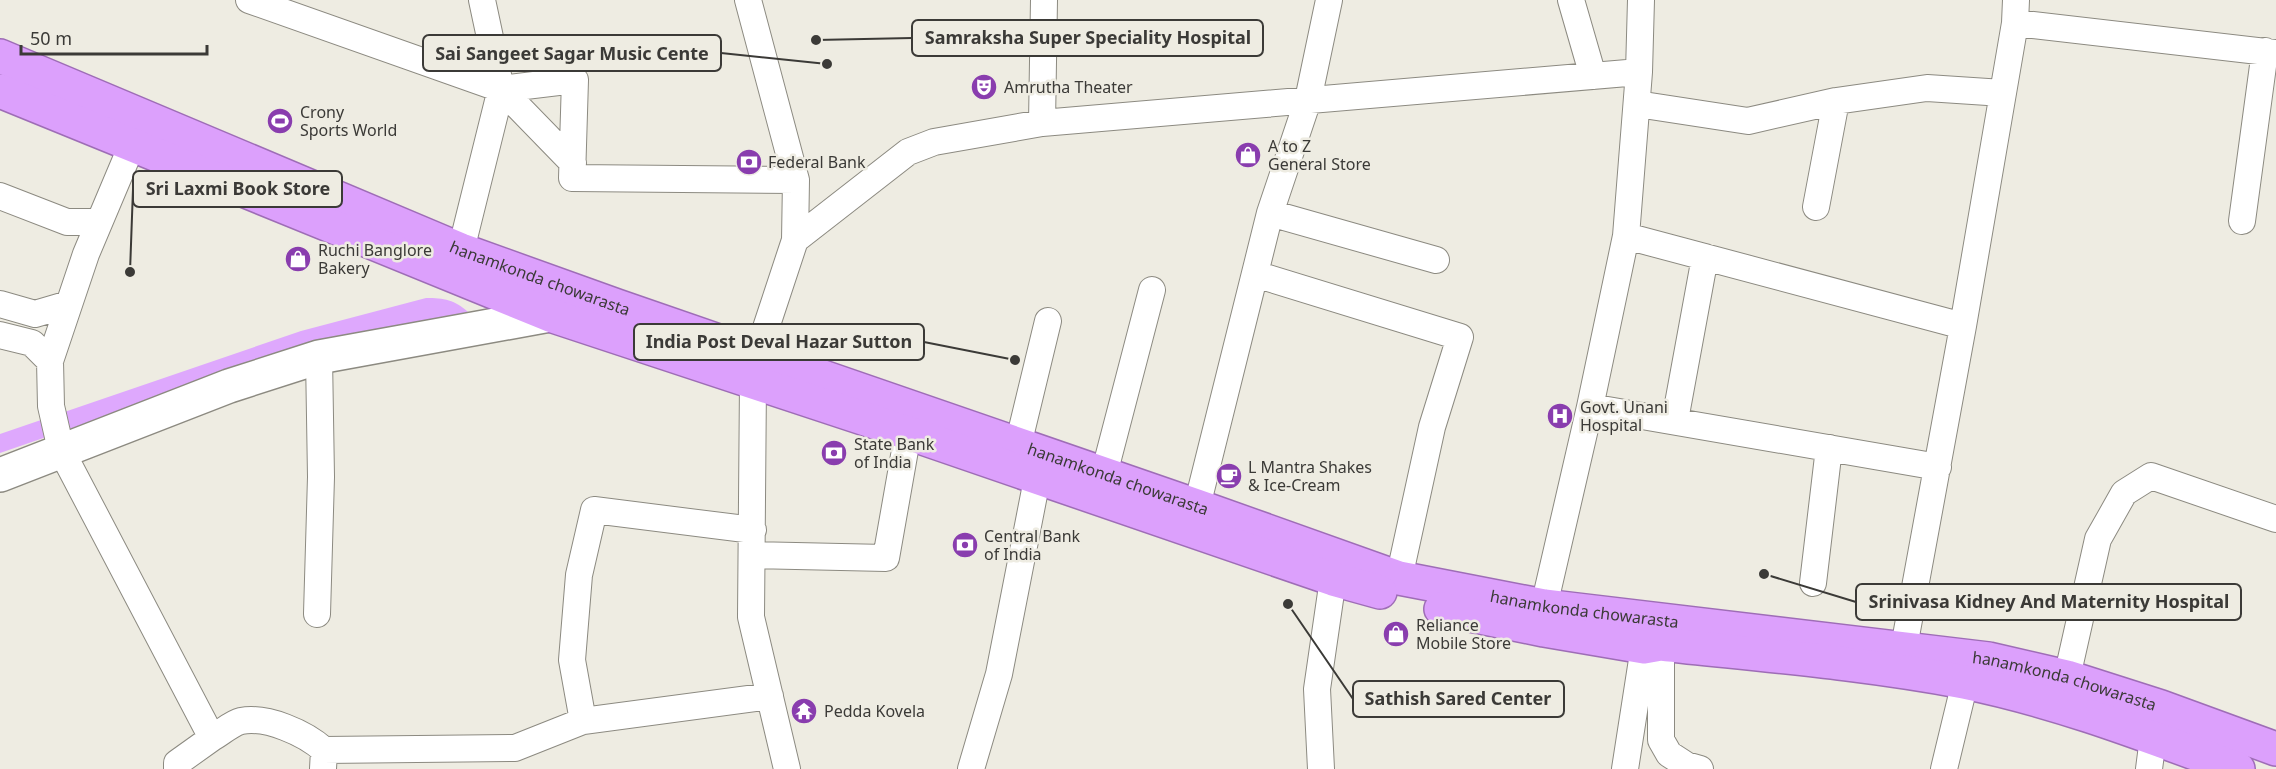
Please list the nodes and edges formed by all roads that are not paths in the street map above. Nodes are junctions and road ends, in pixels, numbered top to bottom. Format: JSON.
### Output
{"nodes":[{"id":1,"x":249,"y":0,"type":"edge"},
{"id":2,"x":482,"y":0,"type":"edge"},
{"id":3,"x":748,"y":0,"type":"edge"},
{"id":4,"x":1044,"y":0,"type":"edge"},
{"id":5,"x":1329,"y":0,"type":"edge"},
{"id":6,"x":1571,"y":0,"type":"edge"},
{"id":7,"x":1641,"y":0,"type":"edge"},
{"id":8,"x":2016,"y":11,"type":"edge"},
{"id":9,"x":2271,"y":52,"type":"edge"},
{"id":10,"x":0,"y":56,"type":"edge"},
{"id":11,"x":1639,"y":72,"type":"junction"},
{"id":12,"x":1593,"y":76,"type":"junction"},
{"id":13,"x":501,"y":89,"type":"junction"},
{"id":14,"x":0,"y":91,"type":"edge"},
{"id":15,"x":2003,"y":93,"type":"junction"},
{"id":16,"x":1308,"y":100,"type":"junction"},
{"id":17,"x":1836,"y":101,"type":"junction"},
{"id":18,"x":1637,"y":104,"type":"junction"},
{"id":19,"x":1042,"y":123,"type":"junction"},
{"id":20,"x":132,"y":145,"type":"junction"},
{"id":21,"x":573,"y":163,"type":"junction"},
{"id":22,"x":796,"y":180,"type":"junction"},
{"id":23,"x":0,"y":196,"type":"edge"},
{"id":24,"x":1816,"y":207,"type":"dead end"},
{"id":25,"x":1270,"y":213,"type":"junction"},
{"id":26,"x":99,"y":222,"type":"junction"},
{"id":27,"x":2242,"y":222,"type":"dead end"},
{"id":28,"x":1626,"y":236,"type":"junction"},
{"id":29,"x":795,"y":240,"type":"junction"},
{"id":30,"x":461,"y":250,"type":"junction"},
{"id":31,"x":1705,"y":257,"type":"junction"},
{"id":32,"x":1436,"y":260,"type":"dead end"},
{"id":33,"x":1255,"y":274,"type":"junction"},
{"id":34,"x":1152,"y":290,"type":"dead end"},
{"id":35,"x":0,"y":304,"type":"edge"},
{"id":36,"x":69,"y":304,"type":"junction"},
{"id":37,"x":550,"y":315,"type":"junction"},
{"id":38,"x":1048,"y":321,"type":"dead end"},
{"id":39,"x":1963,"y":326,"type":"junction"},
{"id":40,"x":0,"y":335,"type":"edge"},
{"id":41,"x":319,"y":357,"type":"junction"},
{"id":42,"x":50,"y":361,"type":"junction"},
{"id":43,"x":755,"y":368,"type":"junction"},
{"id":44,"x":1590,"y":407,"type":"junction"},
{"id":45,"x":1675,"y":420,"type":"junction"},
{"id":46,"x":908,"y":433,"type":"junction"},
{"id":47,"x":59,"y":442,"type":"junction"},
{"id":48,"x":1830,"y":448,"type":"junction"},
{"id":49,"x":1032,"y":459,"type":"junction"},
{"id":50,"x":1938,"y":467,"type":"junction"},
{"id":51,"x":1104,"y":474,"type":"junction"},
{"id":52,"x":0,"y":475,"type":"edge"},
{"id":53,"x":1197,"y":506,"type":"junction"},
{"id":54,"x":2276,"y":519,"type":"edge"},
{"id":55,"x":753,"y":530,"type":"junction"},
{"id":56,"x":753,"y":555,"type":"junction"},
{"id":57,"x":1399,"y":578,"type":"junction"},
{"id":58,"x":1333,"y":579,"type":"junction"},
{"id":59,"x":1813,"y":583,"type":"dead end"},
{"id":60,"x":1544,"y":606,"type":"junction"},
{"id":61,"x":317,"y":614,"type":"dead end"},
{"id":62,"x":1652,"y":646,"type":"junction"},
{"id":63,"x":1904,"y":647,"type":"junction"},
{"id":64,"x":2067,"y":677,"type":"junction"},
{"id":65,"x":1965,"y":682,"type":"junction"},
{"id":66,"x":770,"y":696,"type":"junction"},
{"id":67,"x":583,"y":721,"type":"junction"},
{"id":68,"x":212,"y":738,"type":"junction"},
{"id":69,"x":2276,"y":749,"type":"edge"},
{"id":70,"x":2151,"y":753,"type":"edge"},
{"id":71,"x":323,"y":759,"type":"edge"},
{"id":72,"x":177,"y":769,"type":"edge"},
{"id":73,"x":787,"y":769,"type":"edge"},
{"id":74,"x":971,"y":769,"type":"edge"},
{"id":75,"x":1321,"y":769,"type":"edge"},
{"id":76,"x":1625,"y":769,"type":"edge"},
{"id":77,"x":1700,"y":769,"type":"edge"},
{"id":78,"x":1944,"y":769,"type":"edge"},
{"id":79,"x":2238,"y":769,"type":"edge"}],
"edges":[{"from":1,"to":13,"type":"street"},
{"from":2,"to":13,"type":"street"},
{"from":3,"to":22,"type":"street"},
{"from":4,"to":19,"type":"street"},
{"from":5,"to":16,"type":"street"},
{"from":6,"to":12,"type":"street"},
{"from":7,"to":11,"type":"street"},
{"from":8,"to":9,"type":"street"},
{"from":8,"to":15,"type":"street"},
{"from":9,"to":27,"type":"street"},
{"from":10,"to":30,"type":"highway","name":"hanamkonda chowarasta"},
{"from":11,"to":12,"type":"street"},
{"from":11,"to":18,"type":"street"},
{"from":12,"to":16,"type":"street"},
{"from":13,"to":21,"type":"street"},
{"from":13,"to":21,"type":"street"},
{"from":13,"to":30,"type":"street"},
{"from":14,"to":20,"type":"highway"},
{"from":15,"to":17,"type":"street"},
{"from":15,"to":39,"type":"street"},
{"from":16,"to":19,"type":"street"},
{"from":16,"to":25,"type":"street"},
{"from":17,"to":18,"type":"street"},
{"from":17,"to":24,"type":"street"},
{"from":18,"to":28,"type":"street"},
{"from":19,"to":29,"type":"street"},
{"from":20,"to":26,"type":"street"},
{"from":20,"to":37,"type":"highway"},
{"from":21,"to":22,"type":"street"},
{"from":22,"to":29,"type":"street"},
{"from":23,"to":26,"type":"street"},
{"from":25,"to":32,"type":"street"},
{"from":25,"to":33,"type":"street"},
{"from":26,"to":36,"type":"street"},
{"from":28,"to":31,"type":"street"},
{"from":28,"to":44,"type":"street"},
{"from":29,"to":43,"type":"street"},
{"from":30,"to":43,"type":"highway","name":"hanamkonda chowarasta"},
{"from":31,"to":39,"type":"street"},
{"from":31,"to":45,"type":"street"},
{"from":33,"to":53,"type":"street"},
{"from":33,"to":57,"type":"street"},
{"from":34,"to":51,"type":"street"},
{"from":35,"to":36,"type":"street"},
{"from":36,"to":42,"type":"street"},
{"from":37,"to":41,"type":"street"},
{"from":37,"to":43,"type":"highway"},
{"from":38,"to":49,"type":"street"},
{"from":39,"to":50,"type":"street"},
{"from":40,"to":42,"type":"street"},
{"from":41,"to":47,"type":"street"},
{"from":41,"to":61,"type":"street"},
{"from":42,"to":47,"type":"street"},
{"from":43,"to":46,"type":"highway"},
{"from":43,"to":49,"type":"highway","name":"hanamkonda chowarasta"},
{"from":43,"to":55,"type":"street"},
{"from":44,"to":45,"type":"street"},
{"from":44,"to":60,"type":"street"},
{"from":45,"to":48,"type":"street"},
{"from":46,"to":49,"type":"highway"},
{"from":46,"to":56,"type":"street"},
{"from":47,"to":52,"type":"street"},
{"from":47,"to":68,"type":"street"},
{"from":48,"to":50,"type":"street"},
{"from":48,"to":59,"type":"street"},
{"from":49,"to":51,"type":"highway","name":"hanamkonda chowarasta"},
{"from":49,"to":58,"type":"highway"},
{"from":49,"to":74,"type":"street"},
{"from":50,"to":63,"type":"street"},
{"from":51,"to":53,"type":"highway","name":"hanamkonda chowarasta"},
{"from":53,"to":57,"type":"highway","name":"hanamkonda chowarasta"},
{"from":54,"to":64,"type":"street"},
{"from":55,"to":56,"type":"street"},
{"from":55,"to":67,"type":"street"},
{"from":56,"to":66,"type":"street"},
{"from":57,"to":60,"type":"highway","name":"hanamkonda chowarasta"},
{"from":58,"to":62,"type":"highway"},
{"from":58,"to":75,"type":"street"},
{"from":60,"to":63,"type":"highway","name":"hanamkonda chowarasta"},
{"from":62,"to":65,"type":"highway"},
{"from":62,"to":76,"type":"street"},
{"from":62,"to":77,"type":"street"},
{"from":63,"to":64,"type":"highway","name":"hanamkonda chowarasta"},
{"from":64,"to":69,"type":"highway","name":"hanamkonda chowarasta"},
{"from":65,"to":70,"type":"highway"},
{"from":65,"to":78,"type":"street"},
{"from":66,"to":67,"type":"street"},
{"from":66,"to":73,"type":"street"},
{"from":67,"to":71,"type":"street"},
{"from":68,"to":71,"type":"street"},
{"from":68,"to":72,"type":"street"},
{"from":70,"to":79,"type":"highway"}]}
